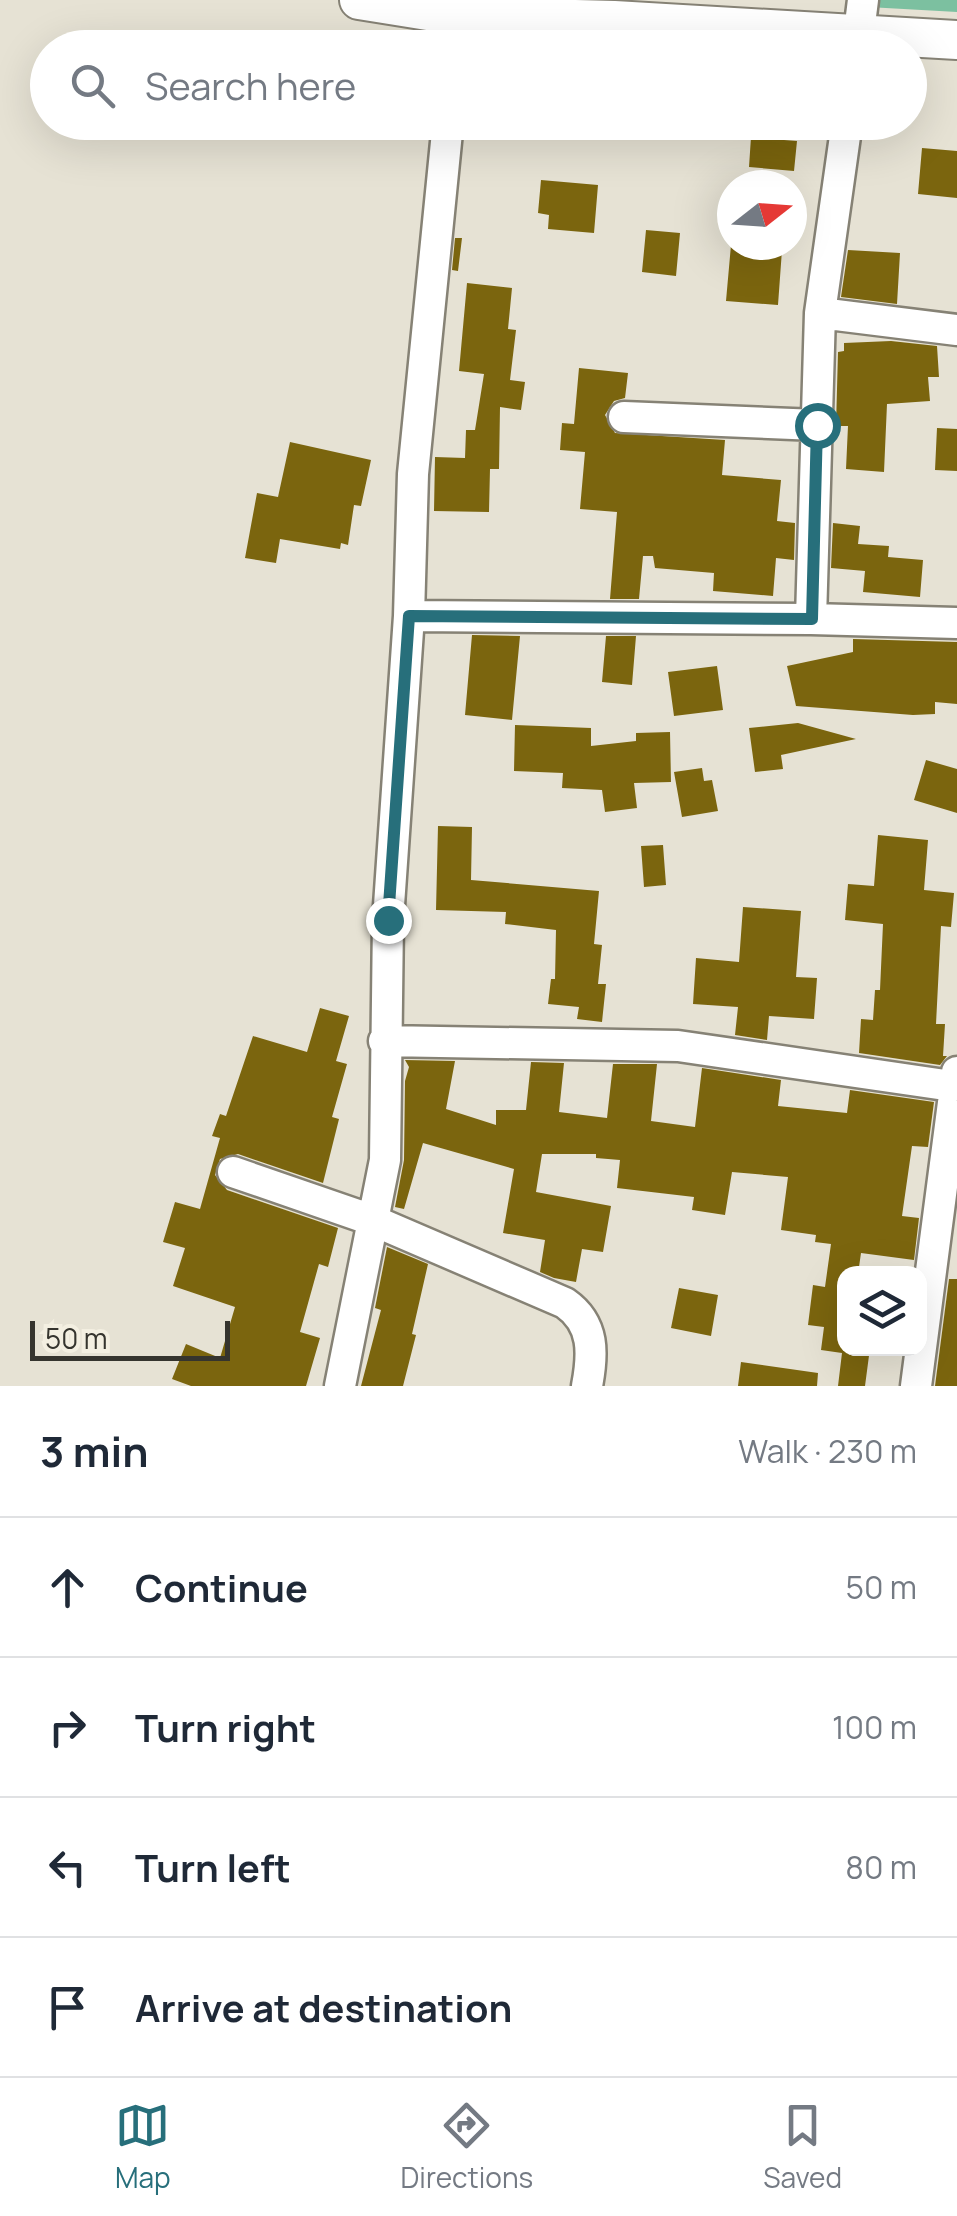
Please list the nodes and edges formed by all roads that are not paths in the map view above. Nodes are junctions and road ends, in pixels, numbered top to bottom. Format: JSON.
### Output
{"nodes":[{"id":1,"x":359,"y":0,"type":"edge"},
{"id":2,"x":859,"y":27,"type":"edge"},
{"id":3,"x":451,"y":30,"type":"edge"},
{"id":4,"x":483,"y":30,"type":"edge"},
{"id":5,"x":927,"y":36,"type":"edge"},
{"id":6,"x":957,"y":40,"type":"edge"},
{"id":7,"x":446,"y":140,"type":"edge"},
{"id":8,"x":844,"y":140,"type":"edge"},
{"id":9,"x":820,"y":313,"type":"junction"},
{"id":10,"x":957,"y":330,"type":"edge"},
{"id":11,"x":624,"y":417,"type":"dead end"},
{"id":12,"x":817,"y":425,"type":"junction"},
{"id":13,"x":409,"y":616,"type":"junction"},
{"id":14,"x":812,"y":619,"type":"junction"},
{"id":15,"x":957,"y":623,"type":"edge"},
{"id":16,"x":384,"y":1041,"type":"junction"},
{"id":17,"x":955,"y":1079,"type":"edge"},
{"id":18,"x":233,"y":1172,"type":"dead end"},
{"id":19,"x":372,"y":1220,"type":"junction"},
{"id":20,"x":340,"y":1386,"type":"edge"},
{"id":21,"x":587,"y":1386,"type":"edge"},
{"id":22,"x":916,"y":1386,"type":"edge"}],
"edges":[{"from":1,"to":3,"type":"street"},
{"from":2,"to":4,"type":"street"},
{"from":5,"to":6,"type":"street"},
{"from":7,"to":13,"type":"street"},
{"from":8,"to":9,"type":"street"},
{"from":9,"to":10,"type":"street"},
{"from":9,"to":12,"type":"street"},
{"from":11,"to":12,"type":"street"},
{"from":12,"to":14,"type":"street"},
{"from":13,"to":14,"type":"street"},
{"from":13,"to":16,"type":"street"},
{"from":14,"to":15,"type":"street"},
{"from":16,"to":17,"type":"street"},
{"from":16,"to":19,"type":"street"},
{"from":17,"to":22,"type":"street"},
{"from":18,"to":19,"type":"street"},
{"from":19,"to":20,"type":"street"},
{"from":19,"to":21,"type":"street"}]}
